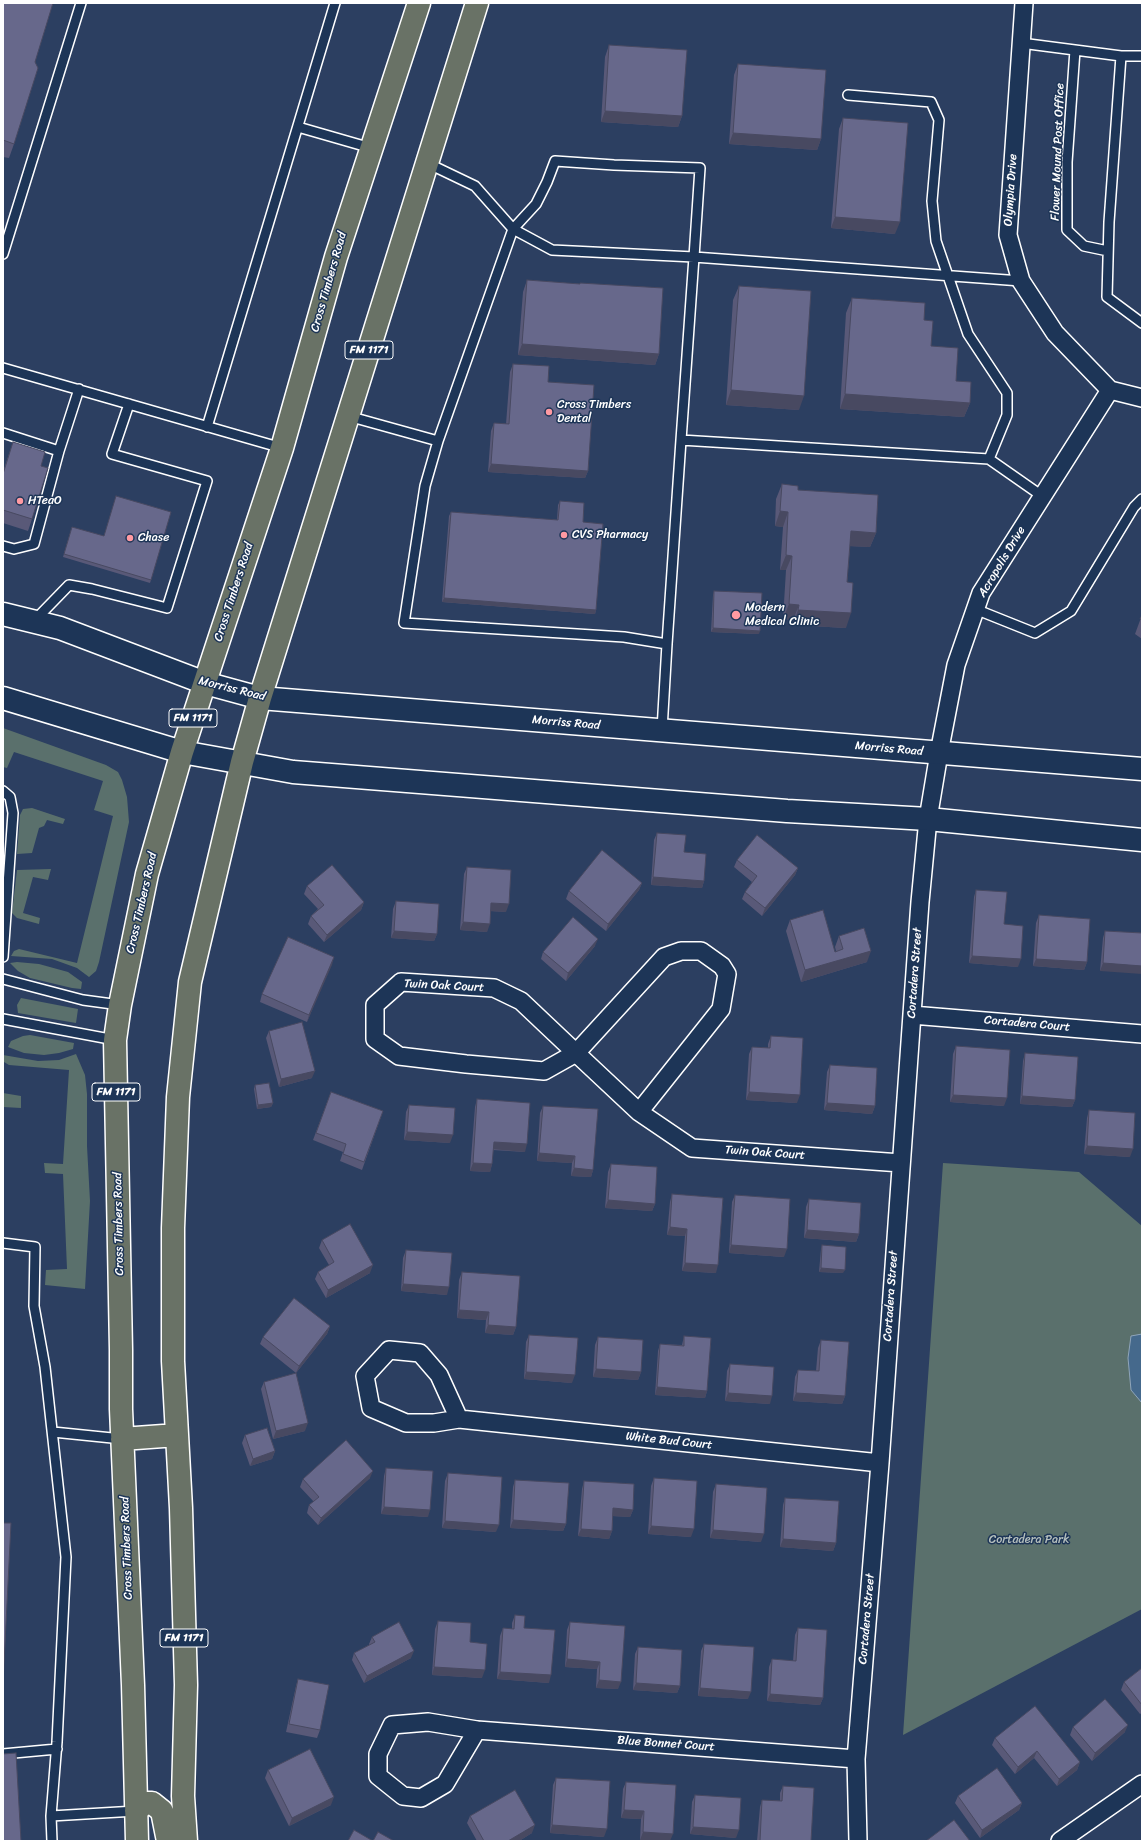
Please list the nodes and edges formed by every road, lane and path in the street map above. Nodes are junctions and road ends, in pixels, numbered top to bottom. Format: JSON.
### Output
{"nodes":[{"id":1,"x":81,"y":3,"type":"edge"},
{"id":2,"x":335,"y":3,"type":"edge"},
{"id":3,"x":419,"y":3,"type":"edge"},
{"id":4,"x":477,"y":3,"type":"edge"},
{"id":5,"x":1024,"y":3,"type":"edge"},
{"id":6,"x":1021,"y":43,"type":"junction"},
{"id":7,"x":1075,"y":50,"type":"junction"},
{"id":8,"x":1121,"y":56,"type":"junction"},
{"id":9,"x":1142,"y":56,"type":"edge"},
{"id":10,"x":848,"y":95,"type":"dead end"},
{"id":11,"x":298,"y":127,"type":"junction"},
{"id":12,"x":371,"y":148,"type":"junction"},
{"id":13,"x":427,"y":163,"type":"junction"},
{"id":14,"x":513,"y":229,"type":"junction"},
{"id":15,"x":1108,"y":251,"type":"junction"},
{"id":16,"x":3,"y":254,"type":"edge"},
{"id":17,"x":694,"y":256,"type":"junction"},
{"id":18,"x":949,"y":276,"type":"junction"},
{"id":19,"x":1021,"y":281,"type":"junction"},
{"id":20,"x":1142,"y":323,"type":"edge"},
{"id":21,"x":3,"y":368,"type":"edge"},
{"id":22,"x":78,"y":390,"type":"junction"},
{"id":23,"x":1110,"y":390,"type":"junction"},
{"id":24,"x":1142,"y":398,"type":"edge"},
{"id":25,"x":129,"y":404,"type":"junction"},
{"id":26,"x":348,"y":416,"type":"junction"},
{"id":27,"x":207,"y":427,"type":"junction"},
{"id":28,"x":3,"y":432,"type":"edge"},
{"id":29,"x":681,"y":440,"type":"junction"},
{"id":30,"x":438,"y":441,"type":"junction"},
{"id":31,"x":282,"y":448,"type":"junction"},
{"id":32,"x":59,"y":451,"type":"junction"},
{"id":33,"x":989,"y":460,"type":"junction"},
{"id":34,"x":1042,"y":496,"type":"junction"},
{"id":35,"x":1142,"y":500,"type":"edge"},
{"id":36,"x":3,"y":546,"type":"edge"},
{"id":37,"x":975,"y":609,"type":"junction"},
{"id":38,"x":3,"y":614,"type":"edge"},
{"id":39,"x":33,"y":621,"type":"junction"},
{"id":40,"x":667,"y":644,"type":"junction"},
{"id":41,"x":205,"y":683,"type":"junction"},
{"id":42,"x":3,"y":698,"type":"edge"},
{"id":43,"x":260,"y":698,"type":"junction"},
{"id":44,"x":662,"y":730,"type":"junction"},
{"id":45,"x":182,"y":752,"type":"junction"},
{"id":46,"x":939,"y":753,"type":"junction"},
{"id":47,"x":242,"y":762,"type":"junction"},
{"id":48,"x":1142,"y":769,"type":"edge"},
{"id":49,"x":3,"y":791,"type":"edge"},
{"id":50,"x":928,"y":818,"type":"junction"},
{"id":51,"x":1142,"y":840,"type":"edge"},
{"id":52,"x":3,"y":956,"type":"edge"},
{"id":53,"x":3,"y":980,"type":"edge"},
{"id":54,"x":120,"y":1005,"type":"junction"},
{"id":55,"x":912,"y":1015,"type":"junction"},
{"id":56,"x":3,"y":1019,"type":"edge"},
{"id":57,"x":1142,"y":1034,"type":"edge"},
{"id":58,"x":115,"y":1040,"type":"junction"},
{"id":59,"x":576,"y":1054,"type":"junction"},
{"id":60,"x":639,"y":1112,"type":"junction"},
{"id":61,"x":901,"y":1163,"type":"junction"},
{"id":62,"x":3,"y":1243,"type":"edge"},
{"id":63,"x":459,"y":1419,"type":"junction"},
{"id":64,"x":53,"y":1432,"type":"junction"},
{"id":65,"x":177,"y":1435,"type":"junction"},
{"id":66,"x":122,"y":1439,"type":"junction"},
{"id":67,"x":880,"y":1463,"type":"junction"},
{"id":68,"x":477,"y":1730,"type":"junction"},
{"id":69,"x":57,"y":1749,"type":"junction"},
{"id":70,"x":3,"y":1754,"type":"edge"},
{"id":71,"x":856,"y":1759,"type":"junction"},
{"id":72,"x":1142,"y":1784,"type":"edge"},
{"id":73,"x":136,"y":1811,"type":"junction"},
{"id":74,"x":51,"y":1816,"type":"junction"},
{"id":75,"x":52,"y":1841,"type":"edge"},
{"id":76,"x":137,"y":1841,"type":"edge"},
{"id":77,"x":168,"y":1841,"type":"edge"},
{"id":78,"x":186,"y":1841,"type":"edge"},
{"id":79,"x":858,"y":1841,"type":"edge"},
{"id":80,"x":1060,"y":1841,"type":"edge"}],
"edges":[{"from":1,"to":16,"type":"lane"},
{"from":2,"to":11,"type":"lane"},
{"from":3,"to":12,"type":"main road","name":"Cross Timbers Road","number":"FM 1171"},
{"from":4,"to":13,"type":"main road","number":"FM 1171"},
{"from":5,"to":6,"type":"street","name":"Olympia Drive"},
{"from":6,"to":7,"type":"lane"},
{"from":6,"to":19,"type":"street","name":"Olympia Drive"},
{"from":7,"to":8,"type":"lane"},
{"from":7,"to":15,"type":"lane","name":"Flower Mound Post Office"},
{"from":8,"to":9,"type":"lane"},
{"from":8,"to":15,"type":"lane"},
{"from":10,"to":18,"type":"lane"},
{"from":11,"to":12,"type":"lane"},
{"from":11,"to":27,"type":"lane"},
{"from":12,"to":31,"type":"main road","name":"Cross Timbers Road","number":"FM 1171"},
{"from":13,"to":14,"type":"lane"},
{"from":13,"to":26,"type":"main road","number":"FM 1171"},
{"from":14,"to":17,"type":"lane"},
{"from":14,"to":17,"type":"lane"},
{"from":14,"to":30,"type":"lane"},
{"from":15,"to":20,"type":"lane"},
{"from":17,"to":18,"type":"lane"},
{"from":17,"to":29,"type":"lane"},
{"from":18,"to":19,"type":"lane"},
{"from":18,"to":33,"type":"lane"},
{"from":19,"to":23,"type":"street","name":"Olympia Drive"},
{"from":21,"to":22,"type":"lane"},
{"from":22,"to":25,"type":"lane"},
{"from":22,"to":32,"type":"lane"},
{"from":23,"to":24,"type":"street"},
{"from":23,"to":34,"type":"street","name":"Acropolis Drive"},
{"from":25,"to":27,"type":"lane"},
{"from":25,"to":39,"type":"lane"},
{"from":26,"to":30,"type":"lane"},
{"from":26,"to":43,"type":"main road","number":"FM 1171"},
{"from":27,"to":31,"type":"lane"},
{"from":28,"to":32,"type":"lane"},
{"from":29,"to":33,"type":"lane"},
{"from":29,"to":40,"type":"lane"},
{"from":30,"to":40,"type":"lane"},
{"from":31,"to":41,"type":"main road","name":"Cross Timbers Road","number":"FM 1171"},
{"from":32,"to":36,"type":"lane"},
{"from":33,"to":34,"type":"lane"},
{"from":34,"to":37,"type":"street","name":"Acropolis Drive"},
{"from":35,"to":37,"type":"lane"},
{"from":37,"to":46,"type":"street","name":"Acropolis Drive"},
{"from":38,"to":39,"type":"main road","name":"Morriss Road"},
{"from":39,"to":41,"type":"main road","name":"Morriss Road"},
{"from":40,"to":44,"type":"lane"},
{"from":41,"to":43,"type":"main road","name":"Morriss Road"},
{"from":41,"to":45,"type":"main road","name":"Cross Timbers Road","number":"FM 1171"},
{"from":42,"to":45,"type":"main road"},
{"from":43,"to":44,"type":"main road","name":"Morriss Road"},
{"from":43,"to":47,"type":"main road","number":"FM 1171"},
{"from":44,"to":46,"type":"main road","name":"Morriss Road"},
{"from":45,"to":47,"type":"main road"},
{"from":45,"to":54,"type":"main road","name":"Cross Timbers Road","number":"FM 1171"},
{"from":46,"to":48,"type":"main road","name":"Morriss Road"},
{"from":46,"to":50,"type":"street","name":"Cortadera Street"},
{"from":47,"to":50,"type":"main road"},
{"from":47,"to":65,"type":"main road","number":"FM 1171"},
{"from":49,"to":52,"type":"lane"},
{"from":50,"to":51,"type":"main road"},
{"from":50,"to":55,"type":"street","name":"Cortadera Street"},
{"from":53,"to":54,"type":"lane"},
{"from":54,"to":58,"type":"main road","name":"Cross Timbers Road","number":"FM 1171"},
{"from":55,"to":57,"type":"street","name":"Cortadera Court"},
{"from":55,"to":61,"type":"street","name":"Cortadera Street"},
{"from":56,"to":58,"type":"lane"},
{"from":58,"to":66,"type":"main road","name":"Cross Timbers Road","number":"FM 1171"},
{"from":59,"to":59,"type":"street","name":"Twin Oak Court"},
{"from":59,"to":60,"type":"street","name":"Twin Oak Court"},
{"from":59,"to":60,"type":"street","name":"Twin Oak Court"},
{"from":60,"to":61,"type":"street","name":"Twin Oak Court"},
{"from":61,"to":67,"type":"street","name":"Cortadera Street"},
{"from":62,"to":64,"type":"lane"},
{"from":63,"to":63,"type":"street","name":"White Bud Court"},
{"from":63,"to":67,"type":"street","name":"White Bud Court"},
{"from":64,"to":66,"type":"lane"},
{"from":64,"to":69,"type":"lane"},
{"from":65,"to":66,"type":"main road"},
{"from":65,"to":78,"type":"main road","number":"FM 1171"},
{"from":66,"to":73,"type":"main road","name":"Cross Timbers Road","number":"FM 1171"},
{"from":67,"to":71,"type":"street","name":"Cortadera Street"},
{"from":68,"to":68,"type":"street","name":"Blue Bonnet Court"},
{"from":68,"to":71,"type":"street","name":"Blue Bonnet Court"},
{"from":69,"to":70,"type":"lane"},
{"from":69,"to":74,"type":"lane"},
{"from":71,"to":79,"type":"street","name":"Cortadera Street"},
{"from":72,"to":80,"type":"street"},
{"from":73,"to":74,"type":"lane"},
{"from":73,"to":76,"type":"main road","name":"Cross Timbers Road","number":"FM 1171"},
{"from":73,"to":77,"type":"main road"},
{"from":74,"to":75,"type":"lane"}]}
